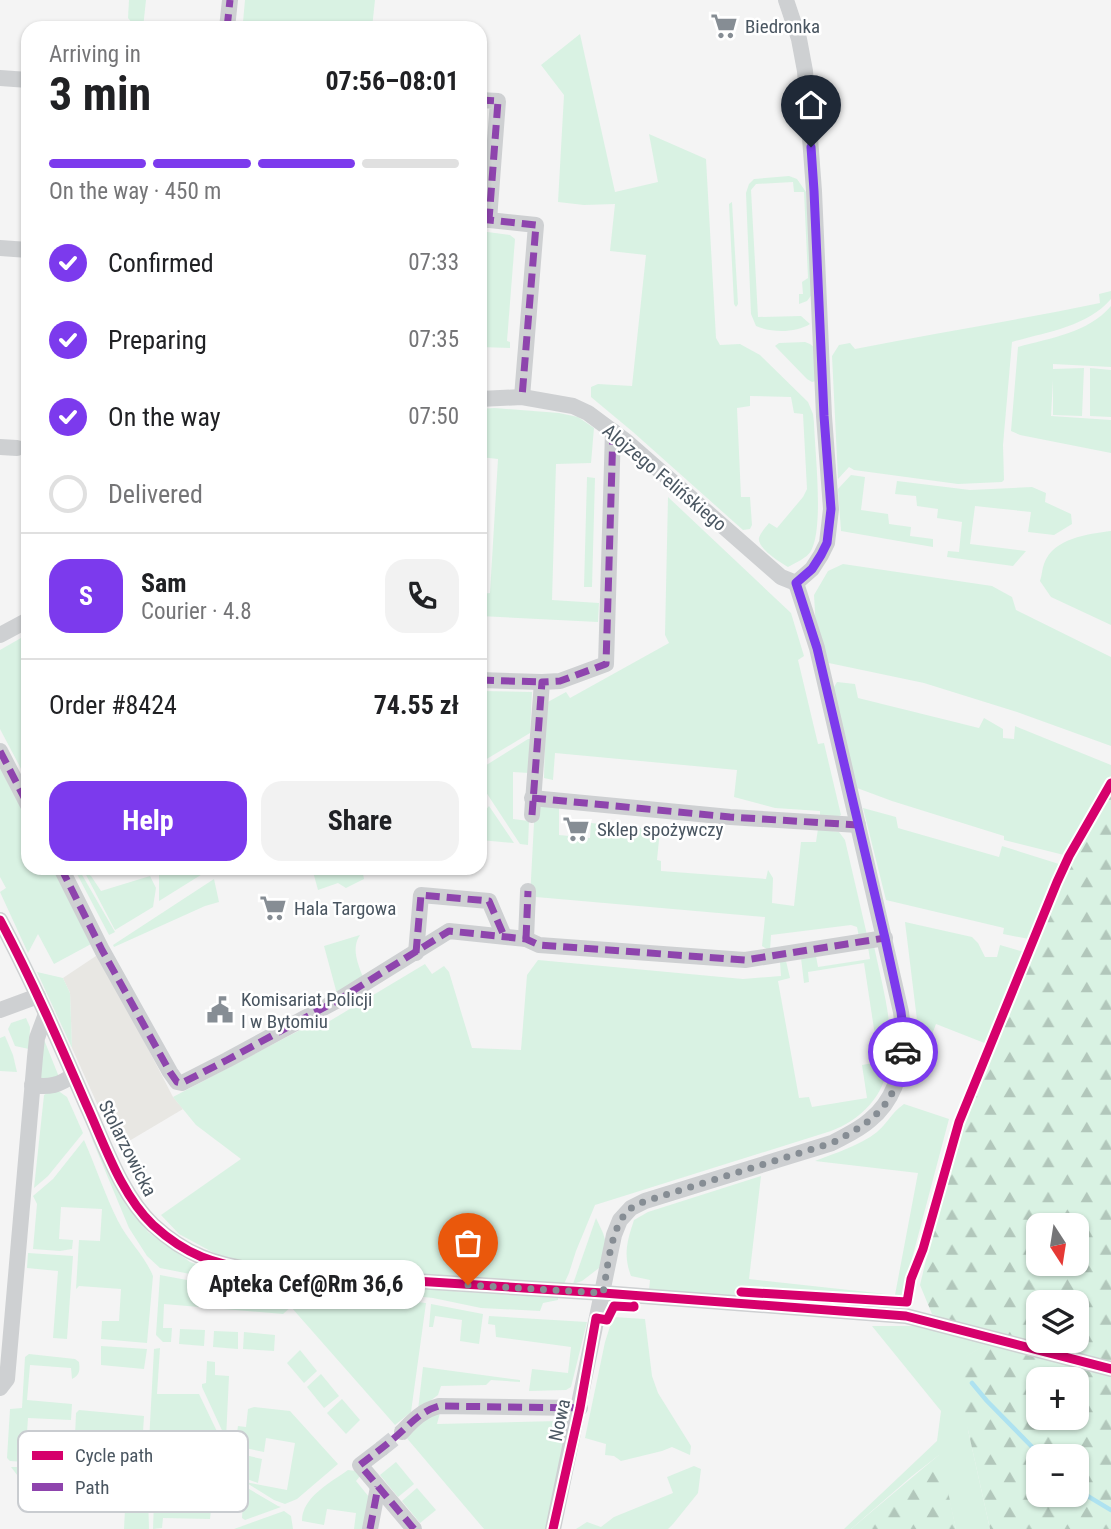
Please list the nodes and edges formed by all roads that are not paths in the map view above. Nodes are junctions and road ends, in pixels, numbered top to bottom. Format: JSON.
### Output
{"nodes":[{"id":1,"x":230,"y":0,"type":"edge"},
{"id":2,"x":786,"y":0,"type":"edge"},
{"id":3,"x":228,"y":21,"type":"edge"},
{"id":4,"x":487,"y":100,"type":"edge"},
{"id":5,"x":487,"y":194,"type":"edge"},
{"id":6,"x":487,"y":220,"type":"edge"},
{"id":7,"x":0,"y":248,"type":"edge"},
{"id":8,"x":21,"y":250,"type":"edge"},
{"id":9,"x":522,"y":397,"type":"junction"},
{"id":10,"x":487,"y":399,"type":"edge"},
{"id":11,"x":613,"y":431,"type":"junction"},
{"id":12,"x":0,"y":447,"type":"edge"},
{"id":13,"x":17,"y":448,"type":"dead end"},
{"id":14,"x":796,"y":583,"type":"junction"},
{"id":15,"x":21,"y":624,"type":"edge"},
{"id":16,"x":0,"y":635,"type":"edge"},
{"id":17,"x":487,"y":680,"type":"edge"},
{"id":18,"x":542,"y":682,"type":"junction"},
{"id":19,"x":0,"y":751,"type":"edge"},
{"id":20,"x":21,"y":792,"type":"edge"},
{"id":21,"x":533,"y":797,"type":"junction"},
{"id":22,"x":532,"y":815,"type":"dead end"},
{"id":23,"x":858,"y":825,"type":"junction"},
{"id":24,"x":64,"y":875,"type":"edge"},
{"id":25,"x":528,"y":891,"type":"dead end"},
{"id":26,"x":0,"y":920,"type":"edge"},
{"id":27,"x":503,"y":936,"type":"junction"},
{"id":28,"x":885,"y":938,"type":"junction"},
{"id":29,"x":526,"y":939,"type":"junction"},
{"id":30,"x":416,"y":953,"type":"junction"},
{"id":31,"x":38,"y":996,"type":"junction"},
{"id":32,"x":0,"y":1010,"type":"edge"},
{"id":33,"x":46,"y":1014,"type":"junction"},
{"id":34,"x":73,"y":1075,"type":"junction"},
{"id":35,"x":32,"y":1085,"type":"junction"},
{"id":36,"x":603,"y":1293,"type":"junction"},
{"id":37,"x":1111,"y":1369,"type":"edge"},
{"id":38,"x":0,"y":1388,"type":"edge"},
{"id":39,"x":580,"y":1408,"type":"junction"},
{"id":40,"x":402,"y":1432,"type":"tunnel mouth"},
{"id":41,"x":381,"y":1448,"type":"tunnel mouth"},
{"id":42,"x":378,"y":1487,"type":"junction"},
{"id":43,"x":370,"y":1529,"type":"edge"},
{"id":44,"x":414,"y":1529,"type":"edge"},
{"id":45,"x":553,"y":1529,"type":"edge"}],
"edges":[{"from":1,"to":3,"type":"street"},
{"from":2,"to":14,"type":"street"},
{"from":4,"to":5,"type":"street"},
{"from":6,"to":9,"type":"street"},
{"from":7,"to":8,"type":"street"},
{"from":9,"to":10,"type":"street","name":"Alojzego Felińskiego"},
{"from":9,"to":11,"type":"street","name":"Alojzego Felińskiego"},
{"from":11,"to":14,"type":"street","name":"Alojzego Felińskiego"},
{"from":11,"to":18,"type":"street"},
{"from":12,"to":13,"type":"street"},
{"from":14,"to":23,"type":"street"},
{"from":15,"to":16,"type":"street"},
{"from":17,"to":18,"type":"street"},
{"from":18,"to":21,"type":"street"},
{"from":19,"to":20,"type":"street"},
{"from":21,"to":22,"type":"street"},
{"from":21,"to":23,"type":"street"},
{"from":23,"to":28,"type":"street"},
{"from":24,"to":30,"type":"street"},
{"from":25,"to":29,"type":"street"},
{"from":26,"to":31,"type":"street","name":"Stolarzowicka"},
{"from":27,"to":29,"type":"street"},
{"from":27,"to":30,"type":"street"},
{"from":27,"to":30,"type":"street"},
{"from":28,"to":29,"type":"street"},
{"from":28,"to":36,"type":"street"},
{"from":31,"to":32,"type":"street"},
{"from":31,"to":33,"type":"street","name":"Stolarzowicka"},
{"from":33,"to":34,"type":"street","name":"Stolarzowicka"},
{"from":33,"to":35,"type":"street"},
{"from":34,"to":35,"type":"street"},
{"from":34,"to":36,"type":"street","name":"Stolarzowicka"},
{"from":35,"to":38,"type":"street"},
{"from":36,"to":37,"type":"street","name":"Stolarzowicka"},
{"from":36,"to":39,"type":"street","name":"Nowa"},
{"from":39,"to":40,"type":"street"},
{"from":39,"to":45,"type":"street","name":"Nowa"},
{"from":41,"to":42,"type":"street"},
{"from":42,"to":43,"type":"street"},
{"from":42,"to":44,"type":"street"}]}
